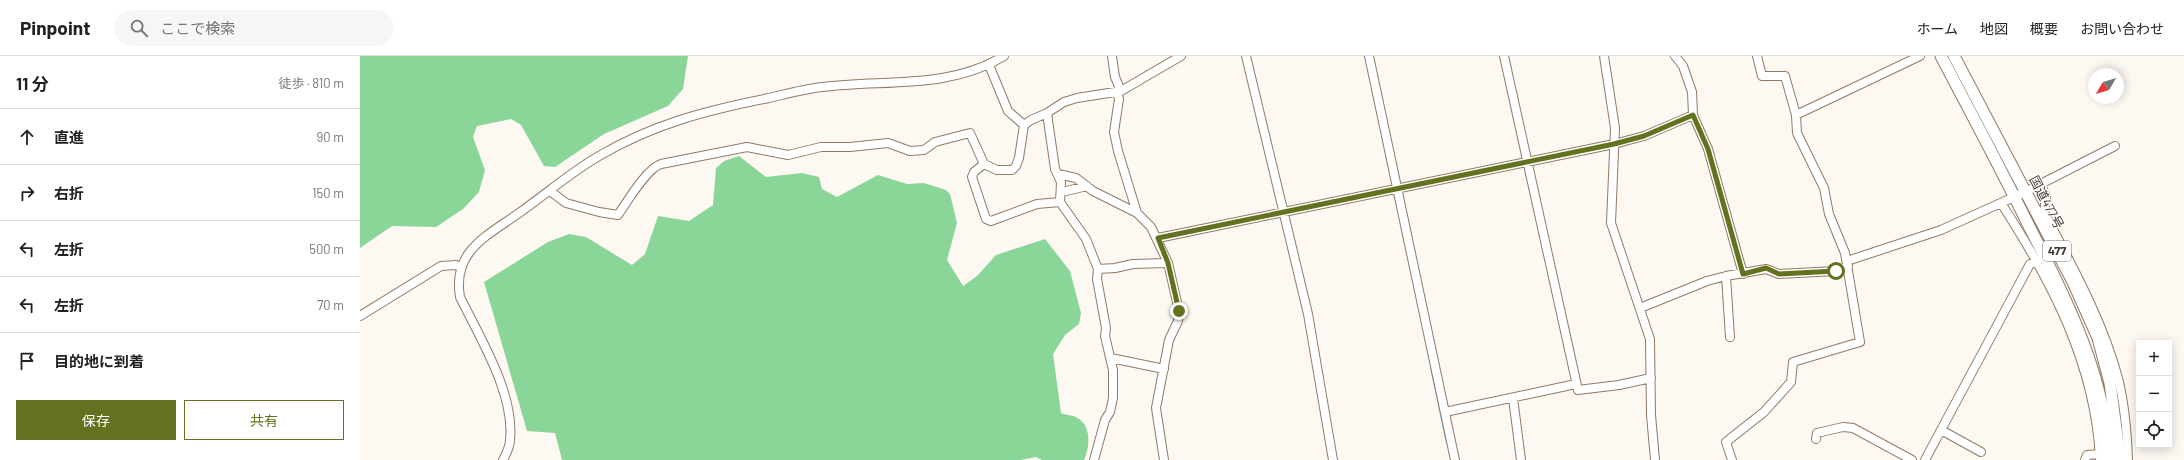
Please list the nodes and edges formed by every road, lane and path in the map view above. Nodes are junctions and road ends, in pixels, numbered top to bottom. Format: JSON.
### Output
{"nodes":[{"id":1,"x":1004,"y":56,"type":"edge"},
{"id":2,"x":1112,"y":56,"type":"edge"},
{"id":3,"x":1181,"y":56,"type":"edge"},
{"id":4,"x":1246,"y":56,"type":"edge"},
{"id":5,"x":1369,"y":56,"type":"edge"},
{"id":6,"x":1504,"y":56,"type":"edge"},
{"id":7,"x":1604,"y":56,"type":"edge"},
{"id":8,"x":1675,"y":56,"type":"edge"},
{"id":9,"x":1757,"y":56,"type":"edge"},
{"id":10,"x":1920,"y":56,"type":"edge"},
{"id":11,"x":1941,"y":56,"type":"edge"},
{"id":12,"x":1954,"y":56,"type":"edge"},
{"id":13,"x":989,"y":65,"type":"junction"},
{"id":14,"x":1119,"y":91,"type":"junction"},
{"id":15,"x":1047,"y":113,"type":"junction"},
{"id":16,"x":1693,"y":115,"type":"junction"},
{"id":17,"x":1796,"y":115,"type":"junction"},
{"id":18,"x":1024,"y":125,"type":"junction"},
{"id":19,"x":1614,"y":144,"type":"junction"},
{"id":20,"x":2115,"y":146,"type":"dead end"},
{"id":21,"x":1528,"y":161,"type":"junction"},
{"id":22,"x":984,"y":164,"type":"junction"},
{"id":23,"x":1058,"y":174,"type":"junction"},
{"id":24,"x":2041,"y":184,"type":"junction"},
{"id":25,"x":1087,"y":186,"type":"junction"},
{"id":26,"x":1396,"y":189,"type":"junction"},
{"id":27,"x":550,"y":191,"type":"junction"},
{"id":28,"x":1062,"y":192,"type":"junction"},
{"id":29,"x":2025,"y":192,"type":"junction"},
{"id":30,"x":2014,"y":196,"type":"junction"},
{"id":31,"x":1060,"y":202,"type":"junction"},
{"id":32,"x":2001,"y":203,"type":"junction"},
{"id":33,"x":1282,"y":212,"type":"junction"},
{"id":34,"x":1137,"y":213,"type":"junction"},
{"id":35,"x":1158,"y":238,"type":"junction"},
{"id":36,"x":2041,"y":259,"type":"junction"},
{"id":37,"x":1168,"y":263,"type":"junction"},
{"id":38,"x":1847,"y":264,"type":"junction"},
{"id":39,"x":460,"y":267,"type":"junction"},
{"id":40,"x":1098,"y":269,"type":"junction"},
{"id":41,"x":1743,"y":274,"type":"junction"},
{"id":42,"x":1726,"y":276,"type":"junction"},
{"id":43,"x":1640,"y":308,"type":"junction"},
{"id":44,"x":360,"y":316,"type":"edge"},
{"id":45,"x":1730,"y":337,"type":"dead end"},
{"id":46,"x":1111,"y":358,"type":"junction"},
{"id":47,"x":1164,"y":369,"type":"junction"},
{"id":48,"x":1651,"y":378,"type":"junction"},
{"id":49,"x":1576,"y":384,"type":"junction"},
{"id":50,"x":1513,"y":398,"type":"junction"},
{"id":51,"x":1445,"y":412,"type":"junction"},
{"id":52,"x":1941,"y":430,"type":"junction"},
{"id":53,"x":1816,"y":439,"type":"dead end"},
{"id":54,"x":1981,"y":452,"type":"dead end"},
{"id":55,"x":2102,"y":458,"type":"edge"},
{"id":56,"x":503,"y":460,"type":"edge"},
{"id":57,"x":1094,"y":460,"type":"edge"},
{"id":58,"x":1164,"y":460,"type":"edge"},
{"id":59,"x":1333,"y":460,"type":"edge"},
{"id":60,"x":1455,"y":460,"type":"edge"},
{"id":61,"x":1521,"y":460,"type":"edge"},
{"id":62,"x":1655,"y":460,"type":"edge"},
{"id":63,"x":1732,"y":460,"type":"edge"},
{"id":64,"x":1912,"y":460,"type":"edge"},
{"id":65,"x":1925,"y":460,"type":"edge"},
{"id":66,"x":2084,"y":460,"type":"edge"},
{"id":67,"x":2120,"y":460,"type":"edge"},
{"id":68,"x":2128,"y":460,"type":"edge"}],
"edges":[{"from":1,"to":13,"type":"street"},
{"from":2,"to":14,"type":"street"},
{"from":3,"to":14,"type":"street"},
{"from":4,"to":33,"type":"street"},
{"from":5,"to":26,"type":"street"},
{"from":6,"to":21,"type":"street"},
{"from":7,"to":19,"type":"street"},
{"from":8,"to":16,"type":"street"},
{"from":9,"to":17,"type":"street"},
{"from":10,"to":17,"type":"street"},
{"from":11,"to":30,"type":"highway","name":"国道477号","number":"477"},
{"from":12,"to":29,"type":"highway","name":"国道477号","number":"477"},
{"from":13,"to":18,"type":"street"},
{"from":13,"to":27,"type":"street"},
{"from":14,"to":15,"type":"street"},
{"from":14,"to":34,"type":"street"},
{"from":15,"to":18,"type":"street"},
{"from":15,"to":23,"type":"street"},
{"from":16,"to":19,"type":"street"},
{"from":16,"to":41,"type":"street"},
{"from":17,"to":38,"type":"street"},
{"from":18,"to":22,"type":"street"},
{"from":19,"to":21,"type":"street"},
{"from":19,"to":43,"type":"street"},
{"from":20,"to":24,"type":"street"},
{"from":21,"to":26,"type":"street"},
{"from":21,"to":49,"type":"street"},
{"from":22,"to":27,"type":"street"},
{"from":22,"to":31,"type":"street"},
{"from":23,"to":25,"type":"street"},
{"from":23,"to":28,"type":"street"},
{"from":24,"to":29,"type":"street"},
{"from":24,"to":68,"type":"street"},
{"from":25,"to":28,"type":"street"},
{"from":25,"to":34,"type":"street"},
{"from":26,"to":33,"type":"street"},
{"from":26,"to":51,"type":"street"},
{"from":27,"to":39,"type":"street"},
{"from":28,"to":31,"type":"street"},
{"from":29,"to":30,"type":"street"},
{"from":29,"to":67,"type":"highway","name":"国道477号","number":"477"},
{"from":30,"to":32,"type":"street"},
{"from":30,"to":36,"type":"highway","name":"国道477号","number":"477"},
{"from":31,"to":40,"type":"street"},
{"from":32,"to":36,"type":"street"},
{"from":32,"to":38,"type":"street"},
{"from":33,"to":35,"type":"street"},
{"from":33,"to":59,"type":"street"},
{"from":34,"to":35,"type":"street"},
{"from":35,"to":37,"type":"street"},
{"from":36,"to":52,"type":"street"},
{"from":36,"to":55,"type":"highway","name":"国道477号","number":"477"},
{"from":37,"to":40,"type":"street"},
{"from":37,"to":47,"type":"street"},
{"from":38,"to":41,"type":"street"},
{"from":38,"to":63,"type":"street"},
{"from":39,"to":44,"type":"street"},
{"from":39,"to":56,"type":"street"},
{"from":40,"to":46,"type":"street"},
{"from":41,"to":42,"type":"street"},
{"from":42,"to":43,"type":"street"},
{"from":42,"to":45,"type":"street"},
{"from":43,"to":48,"type":"street"},
{"from":46,"to":47,"type":"street"},
{"from":46,"to":57,"type":"street"},
{"from":47,"to":58,"type":"street"},
{"from":48,"to":49,"type":"street"},
{"from":48,"to":62,"type":"street"},
{"from":49,"to":50,"type":"street"},
{"from":50,"to":51,"type":"street"},
{"from":50,"to":61,"type":"street"},
{"from":51,"to":60,"type":"street"},
{"from":52,"to":54,"type":"street"},
{"from":52,"to":65,"type":"street"},
{"from":53,"to":64,"type":"street"},
{"from":55,"to":66,"type":"street"}]}
